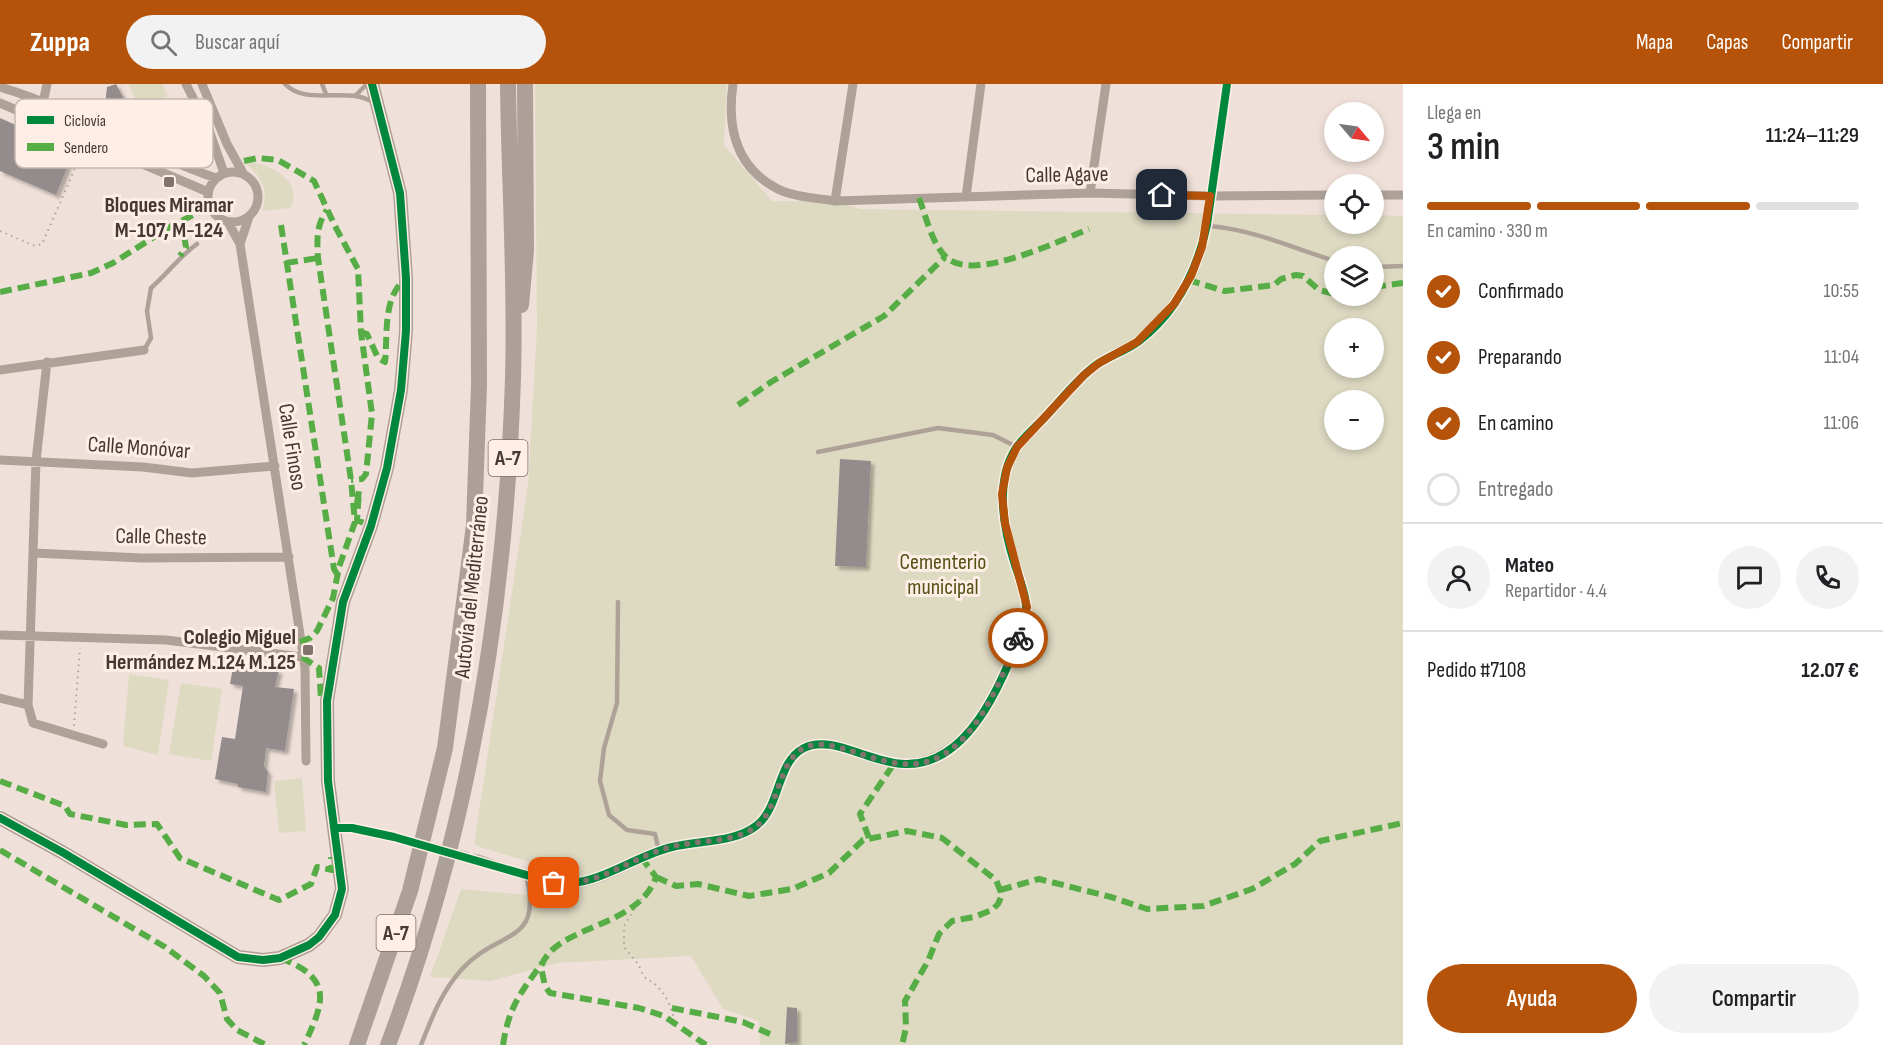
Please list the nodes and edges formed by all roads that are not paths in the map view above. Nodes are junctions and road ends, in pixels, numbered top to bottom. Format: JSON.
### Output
{"nodes":[{"id":1,"x":47,"y":84,"type":"edge"},
{"id":2,"x":186,"y":84,"type":"edge"},
{"id":3,"x":202,"y":84,"type":"edge"},
{"id":4,"x":285,"y":84,"type":"edge"},
{"id":5,"x":322,"y":84,"type":"edge"},
{"id":6,"x":367,"y":84,"type":"edge"},
{"id":7,"x":372,"y":84,"type":"edge"},
{"id":8,"x":470,"y":84,"type":"edge"},
{"id":9,"x":478,"y":84,"type":"edge"},
{"id":10,"x":508,"y":84,"type":"edge"},
{"id":11,"x":525,"y":84,"type":"edge"},
{"id":12,"x":734,"y":84,"type":"edge"},
{"id":13,"x":853,"y":84,"type":"edge"},
{"id":14,"x":981,"y":84,"type":"edge"},
{"id":15,"x":1106,"y":84,"type":"edge"},
{"id":16,"x":1227,"y":84,"type":"edge"},
{"id":17,"x":0,"y":87,"type":"edge"},
{"id":18,"x":15,"y":88,"type":"edge"},
{"id":19,"x":326,"y":94,"type":"junction"},
{"id":20,"x":353,"y":96,"type":"junction"},
{"id":21,"x":36,"y":99,"type":"edge"},
{"id":22,"x":44,"y":99,"type":"edge"},
{"id":23,"x":194,"y":99,"type":"edge"},
{"id":24,"x":208,"y":99,"type":"edge"},
{"id":25,"x":0,"y":103,"type":"edge"},
{"id":26,"x":15,"y":109,"type":"edge"},
{"id":27,"x":213,"y":110,"type":"edge"},
{"id":28,"x":380,"y":110,"type":"junction"},
{"id":29,"x":213,"y":147,"type":"edge"},
{"id":30,"x":479,"y":147,"type":"junction"},
{"id":31,"x":152,"y":168,"type":"edge"},
{"id":32,"x":190,"y":168,"type":"edge"},
{"id":33,"x":243,"y":173,"type":"junction"},
{"id":34,"x":220,"y":176,"type":"junction"},
{"id":35,"x":208,"y":192,"type":"junction"},
{"id":36,"x":1090,"y":193,"type":"junction"},
{"id":37,"x":1324,"y":195,"type":"edge"},
{"id":38,"x":1384,"y":195,"type":"edge"},
{"id":39,"x":1403,"y":195,"type":"edge"},
{"id":40,"x":1210,"y":196,"type":"junction"},
{"id":41,"x":966,"y":197,"type":"junction"},
{"id":42,"x":835,"y":201,"type":"junction"},
{"id":43,"x":249,"y":217,"type":"junction"},
{"id":44,"x":228,"y":222,"type":"junction"},
{"id":45,"x":1207,"y":225,"type":"junction"},
{"id":46,"x":197,"y":244,"type":"dead end"},
{"id":47,"x":240,"y":244,"type":"junction"},
{"id":48,"x":1324,"y":257,"type":"edge"},
{"id":49,"x":1403,"y":266,"type":"edge"},
{"id":50,"x":1384,"y":267,"type":"edge"},
{"id":51,"x":144,"y":350,"type":"joint"},
{"id":52,"x":47,"y":362,"type":"junction"},
{"id":53,"x":0,"y":370,"type":"edge"},
{"id":54,"x":513,"y":377,"type":"junction"},
{"id":55,"x":1017,"y":447,"type":"junction"},
{"id":56,"x":818,"y":452,"type":"dead end"},
{"id":57,"x":0,"y":460,"type":"edge"},
{"id":58,"x":36,"y":461,"type":"junction"},
{"id":59,"x":275,"y":466,"type":"junction"},
{"id":60,"x":33,"y":553,"type":"junction"},
{"id":61,"x":289,"y":557,"type":"junction"},
{"id":62,"x":618,"y":602,"type":"dead end"},
{"id":63,"x":0,"y":635,"type":"edge"},
{"id":64,"x":31,"y":635,"type":"junction"},
{"id":65,"x":302,"y":657,"type":"junction"},
{"id":66,"x":0,"y":698,"type":"edge"},
{"id":67,"x":28,"y":705,"type":"junction"},
{"id":68,"x":103,"y":744,"type":"dead end"},
{"id":69,"x":306,"y":761,"type":"dead end"},
{"id":70,"x":0,"y":818,"type":"edge"},
{"id":71,"x":335,"y":828,"type":"junction"},
{"id":72,"x":394,"y":837,"type":"tunnel mouth"},
{"id":73,"x":659,"y":851,"type":"junction"},
{"id":74,"x":478,"y":859,"type":"tunnel mouth"},
{"id":75,"x":526,"y":874,"type":"junction"},
{"id":76,"x":357,"y":1045,"type":"edge"},
{"id":77,"x":388,"y":1045,"type":"edge"},
{"id":78,"x":421,"y":1045,"type":"edge"}],
"edges":[{"from":1,"to":22,"type":"street"},
{"from":2,"to":23,"type":"street"},
{"from":3,"to":24,"type":"street"},
{"from":4,"to":19,"type":"lane"},
{"from":5,"to":19,"type":"lane"},
{"from":6,"to":20,"type":"lane"},
{"from":7,"to":28,"type":"street"},
{"from":8,"to":30,"type":"highway"},
{"from":9,"to":30,"type":"highway","name":"Autovía del Mediterráneo","number":"A-7"},
{"from":10,"to":54,"type":"highway","name":"Autovía del Mediterráneo","number":"A-7"},
{"from":11,"to":54,"type":"highway"},
{"from":12,"to":42,"type":"street","name":"Calle Agave"},
{"from":13,"to":42,"type":"street"},
{"from":14,"to":41,"type":"street"},
{"from":15,"to":36,"type":"street"},
{"from":16,"to":40,"type":"street"},
{"from":17,"to":18,"type":"street"},
{"from":18,"to":21,"type":"street"},
{"from":19,"to":20,"type":"lane"},
{"from":20,"to":28,"type":"lane"},
{"from":25,"to":26,"type":"street"},
{"from":27,"to":33,"type":"street"},
{"from":28,"to":71,"type":"street"},
{"from":29,"to":34,"type":"street"},
{"from":30,"to":76,"type":"highway","name":"Autovía del Mediterráneo","number":"A-7"},
{"from":31,"to":35,"type":"street"},
{"from":32,"to":34,"type":"street"},
{"from":33,"to":34,"type":"street"},
{"from":33,"to":43,"type":"street"},
{"from":34,"to":35,"type":"street"},
{"from":35,"to":44,"type":"street"},
{"from":36,"to":40,"type":"street","name":"Calle Agave"},
{"from":36,"to":41,"type":"street","name":"Calle Agave"},
{"from":37,"to":40,"type":"street","name":"Calle Agave"},
{"from":38,"to":39,"type":"street"},
{"from":40,"to":45,"type":"street"},
{"from":41,"to":42,"type":"street","name":"Calle Agave"},
{"from":43,"to":44,"type":"street"},
{"from":43,"to":47,"type":"street","name":"Calle Finoso"},
{"from":44,"to":47,"type":"street","name":"Calle Finoso"},
{"from":45,"to":48,"type":"lane"},
{"from":45,"to":55,"type":"street"},
{"from":46,"to":51,"type":"lane"},
{"from":47,"to":59,"type":"street","name":"Calle Finoso"},
{"from":49,"to":50,"type":"lane"},
{"from":51,"to":52,"type":"street"},
{"from":52,"to":53,"type":"street"},
{"from":52,"to":58,"type":"street"},
{"from":54,"to":77,"type":"highway","name":"Autovía del Mediterráneo","number":"A-7"},
{"from":55,"to":56,"type":"lane"},
{"from":55,"to":73,"type":"street"},
{"from":57,"to":58,"type":"street","name":"Calle Monóvar"},
{"from":58,"to":59,"type":"street","name":"Calle Monóvar"},
{"from":58,"to":60,"type":"street"},
{"from":59,"to":61,"type":"street","name":"Calle Finoso"},
{"from":60,"to":61,"type":"street","name":"Calle Cheste"},
{"from":60,"to":64,"type":"street"},
{"from":61,"to":65,"type":"street","name":"Calle Finoso"},
{"from":62,"to":73,"type":"lane"},
{"from":63,"to":64,"type":"street"},
{"from":64,"to":65,"type":"street"},
{"from":64,"to":67,"type":"street"},
{"from":65,"to":69,"type":"street","name":"Calle Finoso"},
{"from":66,"to":67,"type":"street"},
{"from":67,"to":68,"type":"street"},
{"from":70,"to":71,"type":"street"},
{"from":71,"to":72,"type":"street"},
{"from":73,"to":75,"type":"street"},
{"from":74,"to":75,"type":"street"},
{"from":75,"to":78,"type":"lane"}]}
